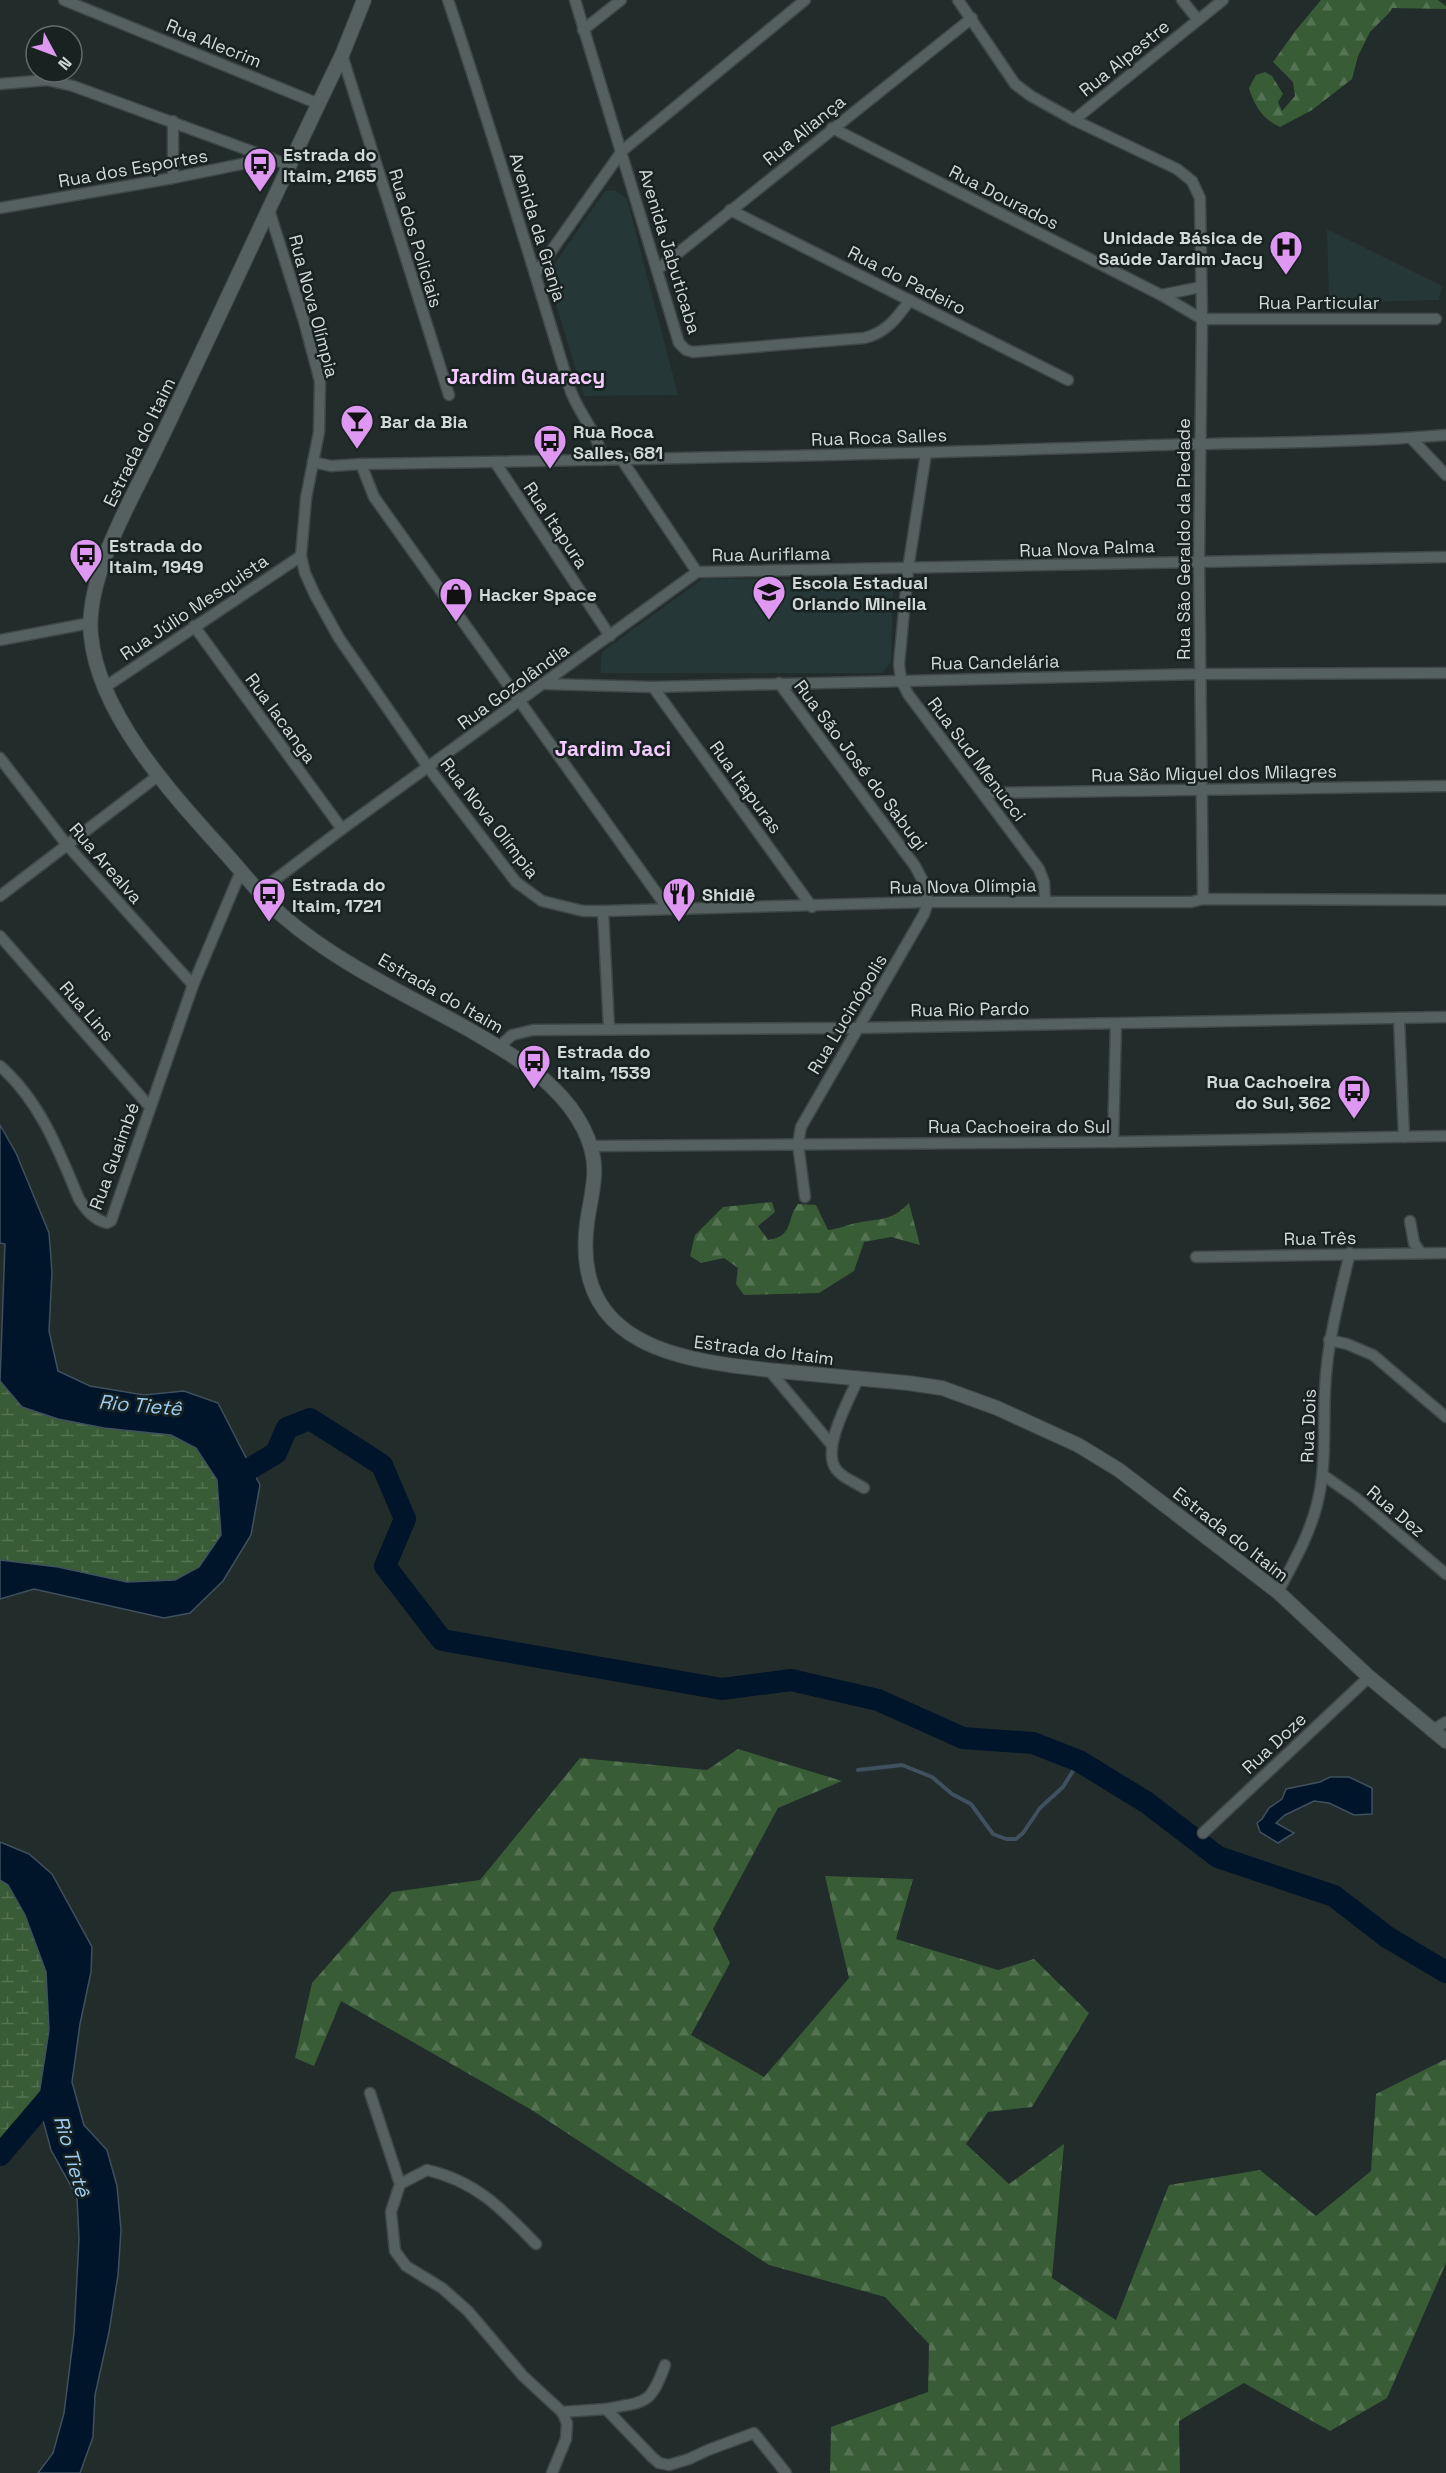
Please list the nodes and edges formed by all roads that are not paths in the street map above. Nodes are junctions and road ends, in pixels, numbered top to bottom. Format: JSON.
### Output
{"nodes":[{"id":1,"x":64,"y":0,"type":"edge"},
{"id":2,"x":364,"y":0,"type":"edge"},
{"id":3,"x":448,"y":0,"type":"edge"},
{"id":4,"x":574,"y":0,"type":"edge"},
{"id":5,"x":621,"y":0,"type":"edge"},
{"id":6,"x":805,"y":0,"type":"edge"},
{"id":7,"x":958,"y":0,"type":"edge"},
{"id":8,"x":1182,"y":0,"type":"edge"},
{"id":9,"x":1223,"y":0,"type":"edge"},
{"id":10,"x":972,"y":18,"type":"junction"},
{"id":11,"x":1198,"y":20,"type":"junction"},
{"id":12,"x":583,"y":30,"type":"junction"},
{"id":13,"x":342,"y":56,"type":"junction"},
{"id":14,"x":0,"y":84,"type":"edge"},
{"id":15,"x":319,"y":104,"type":"junction"},
{"id":16,"x":1074,"y":120,"type":"junction"},
{"id":17,"x":173,"y":121,"type":"junction"},
{"id":18,"x":832,"y":128,"type":"junction"},
{"id":19,"x":622,"y":151,"type":"junction"},
{"id":20,"x":272,"y":157,"type":"junction"},
{"id":21,"x":289,"y":165,"type":"junction"},
{"id":22,"x":173,"y":178,"type":"junction"},
{"id":23,"x":0,"y":208,"type":"edge"},
{"id":24,"x":269,"y":210,"type":"junction"},
{"id":25,"x":730,"y":210,"type":"junction"},
{"id":26,"x":658,"y":269,"type":"junction"},
{"id":27,"x":536,"y":274,"type":"junction"},
{"id":28,"x":1201,"y":287,"type":"junction"},
{"id":29,"x":1161,"y":295,"type":"junction"},
{"id":30,"x":910,"y":300,"type":"junction"},
{"id":31,"x":1436,"y":318,"type":"dead end"},
{"id":32,"x":1202,"y":319,"type":"junction"},
{"id":33,"x":1068,"y":380,"type":"dead end"},
{"id":34,"x":449,"y":395,"type":"dead end"},
{"id":35,"x":1446,"y":435,"type":"edge"},
{"id":36,"x":1411,"y":438,"type":"junction"},
{"id":37,"x":1200,"y":444,"type":"junction"},
{"id":38,"x":926,"y":453,"type":"junction"},
{"id":39,"x":602,"y":460,"type":"junction"},
{"id":40,"x":622,"y":460,"type":"junction"},
{"id":41,"x":313,"y":462,"type":"junction"},
{"id":42,"x":495,"y":462,"type":"junction"},
{"id":43,"x":361,"y":464,"type":"junction"},
{"id":44,"x":1446,"y":475,"type":"edge"},
{"id":45,"x":301,"y":556,"type":"junction"},
{"id":46,"x":1446,"y":557,"type":"edge"},
{"id":47,"x":1198,"y":561,"type":"junction"},
{"id":48,"x":908,"y":569,"type":"junction"},
{"id":49,"x":698,"y":572,"type":"junction"},
{"id":50,"x":90,"y":623,"type":"junction"},
{"id":51,"x":194,"y":626,"type":"junction"},
{"id":52,"x":610,"y":636,"type":"junction"},
{"id":53,"x":0,"y":640,"type":"edge"},
{"id":54,"x":1446,"y":673,"type":"edge"},
{"id":55,"x":1199,"y":674,"type":"junction"},
{"id":56,"x":901,"y":680,"type":"junction"},
{"id":57,"x":779,"y":683,"type":"junction"},
{"id":58,"x":545,"y":684,"type":"junction"},
{"id":59,"x":105,"y":687,"type":"junction"},
{"id":60,"x":653,"y":687,"type":"junction"},
{"id":61,"x":521,"y":701,"type":"junction"},
{"id":62,"x":0,"y":758,"type":"edge"},
{"id":63,"x":429,"y":767,"type":"junction"},
{"id":64,"x":159,"y":775,"type":"junction"},
{"id":65,"x":1446,"y":786,"type":"edge"},
{"id":66,"x":1201,"y":790,"type":"junction"},
{"id":67,"x":983,"y":793,"type":"junction"},
{"id":68,"x":342,"y":829,"type":"junction"},
{"id":69,"x":67,"y":845,"type":"junction"},
{"id":70,"x":241,"y":871,"type":"junction"},
{"id":71,"x":260,"y":891,"type":"junction"},
{"id":72,"x":0,"y":896,"type":"edge"},
{"id":73,"x":1203,"y":899,"type":"junction"},
{"id":74,"x":1446,"y":900,"type":"edge"},
{"id":75,"x":1045,"y":901,"type":"junction"},
{"id":76,"x":928,"y":902,"type":"junction"},
{"id":77,"x":812,"y":907,"type":"junction"},
{"id":78,"x":668,"y":909,"type":"junction"},
{"id":79,"x":603,"y":911,"type":"junction"},
{"id":80,"x":0,"y":936,"type":"edge"},
{"id":81,"x":193,"y":986,"type":"junction"},
{"id":82,"x":1446,"y":1017,"type":"edge"},
{"id":83,"x":1399,"y":1018,"type":"junction"},
{"id":84,"x":1116,"y":1024,"type":"junction"},
{"id":85,"x":857,"y":1028,"type":"junction"},
{"id":86,"x":609,"y":1029,"type":"junction"},
{"id":87,"x":499,"y":1047,"type":"junction"},
{"id":88,"x":0,"y":1066,"type":"edge"},
{"id":89,"x":150,"y":1107,"type":"junction"},
{"id":90,"x":1446,"y":1136,"type":"edge"},
{"id":91,"x":1404,"y":1137,"type":"junction"},
{"id":92,"x":1113,"y":1142,"type":"junction"},
{"id":93,"x":798,"y":1144,"type":"junction"},
{"id":94,"x":592,"y":1146,"type":"junction"},
{"id":95,"x":805,"y":1197,"type":"dead end"},
{"id":96,"x":1410,"y":1221,"type":"dead end"},
{"id":97,"x":1350,"y":1253,"type":"junction"},
{"id":98,"x":1421,"y":1253,"type":"junction"},
{"id":99,"x":1446,"y":1253,"type":"edge"},
{"id":100,"x":1196,"y":1257,"type":"dead end"},
{"id":101,"x":1329,"y":1340,"type":"junction"},
{"id":102,"x":769,"y":1370,"type":"junction"},
{"id":103,"x":858,"y":1379,"type":"junction"},
{"id":104,"x":1446,"y":1417,"type":"edge"},
{"id":105,"x":831,"y":1444,"type":"junction"},
{"id":106,"x":1323,"y":1475,"type":"junction"},
{"id":107,"x":864,"y":1488,"type":"dead end"},
{"id":108,"x":1446,"y":1574,"type":"edge"},
{"id":109,"x":1278,"y":1592,"type":"junction"},
{"id":110,"x":1369,"y":1677,"type":"junction"},
{"id":111,"x":1446,"y":1722,"type":"edge"},
{"id":112,"x":1431,"y":1731,"type":"junction"},
{"id":113,"x":1446,"y":1742,"type":"edge"},
{"id":114,"x":1203,"y":1833,"type":"dead end"},
{"id":115,"x":370,"y":2093,"type":"dead end"},
{"id":116,"x":400,"y":2184,"type":"junction"},
{"id":117,"x":536,"y":2244,"type":"dead end"},
{"id":118,"x":665,"y":2365,"type":"dead end"},
{"id":119,"x":606,"y":2409,"type":"junction"},
{"id":120,"x":562,"y":2412,"type":"junction"},
{"id":121,"x":556,"y":2472,"type":"edge"},
{"id":122,"x":786,"y":2473,"type":"edge"}],
"edges":[{"from":1,"to":15,"type":"street","name":"Rua Alecrim"},
{"from":2,"to":13,"type":"street","name":"Estrada do Itaim"},
{"from":3,"to":27,"type":"street","name":"Avenida da Granja"},
{"from":4,"to":12,"type":"street","name":"Avenida Jabuticaba"},
{"from":5,"to":12,"type":"street"},
{"from":6,"to":19,"type":"street"},
{"from":7,"to":10,"type":"street"},
{"from":8,"to":11,"type":"street"},
{"from":9,"to":11,"type":"street","name":"Rua Alpestre"},
{"from":10,"to":16,"type":"street"},
{"from":10,"to":18,"type":"street","name":"Rua Aliança"},
{"from":11,"to":16,"type":"street","name":"Rua Alpestre"},
{"from":12,"to":19,"type":"street","name":"Avenida Jabuticaba"},
{"from":13,"to":15,"type":"street","name":"Estrada do Itaim"},
{"from":13,"to":34,"type":"street","name":"Rua dos Policiais"},
{"from":14,"to":17,"type":"street"},
{"from":15,"to":21,"type":"street","name":"Estrada do Itaim"},
{"from":16,"to":28,"type":"street","name":"Rua São Geraldo da Piedade"},
{"from":17,"to":20,"type":"street"},
{"from":17,"to":22,"type":"street"},
{"from":18,"to":25,"type":"street","name":"Rua Aliança"},
{"from":18,"to":29,"type":"street","name":"Rua Dourados"},
{"from":19,"to":26,"type":"street","name":"Avenida Jabuticaba"},
{"from":19,"to":27,"type":"street"},
{"from":20,"to":21,"type":"street"},
{"from":20,"to":22,"type":"street","name":"Rua dos Esportes"},
{"from":21,"to":24,"type":"street","name":"Estrada do Itaim"},
{"from":22,"to":23,"type":"street","name":"Rua dos Esportes"},
{"from":24,"to":41,"type":"street","name":"Rua Nova Olímpia"},
{"from":24,"to":50,"type":"street","name":"Estrada do Itaim"},
{"from":25,"to":26,"type":"street","name":"Rua Aliança"},
{"from":25,"to":30,"type":"street","name":"Rua do Padeiro"},
{"from":26,"to":30,"type":"street","name":"Avenida Jabuticaba"},
{"from":27,"to":39,"type":"street","name":"Avenida da Granja"},
{"from":28,"to":29,"type":"street"},
{"from":28,"to":32,"type":"street","name":"Rua São Geraldo da Piedade"},
{"from":29,"to":32,"type":"street","name":"Rua Dourados"},
{"from":30,"to":33,"type":"street","name":"Rua do Padeiro"},
{"from":31,"to":32,"type":"street","name":"Rua Particular"},
{"from":32,"to":37,"type":"street","name":"Rua São Geraldo da Piedade"},
{"from":35,"to":36,"type":"street","name":"Rua Roca Salles"},
{"from":36,"to":37,"type":"street","name":"Rua Roca Salles"},
{"from":36,"to":44,"type":"street"},
{"from":37,"to":38,"type":"street","name":"Rua Roca Salles"},
{"from":37,"to":47,"type":"street","name":"Rua São Geraldo da Piedade"},
{"from":38,"to":40,"type":"street","name":"Rua Roca Salles"},
{"from":38,"to":48,"type":"street"},
{"from":39,"to":40,"type":"street","name":"Rua Roca Salles"},
{"from":39,"to":42,"type":"street","name":"Rua Roca Salles"},
{"from":40,"to":49,"type":"street","name":"Rua Auriflama"},
{"from":41,"to":43,"type":"street","name":"Rua Roca Salles"},
{"from":41,"to":45,"type":"street","name":"Rua Nova Olímpia"},
{"from":42,"to":43,"type":"street","name":"Rua Roca Salles"},
{"from":42,"to":52,"type":"street","name":"Rua Itapura"},
{"from":43,"to":61,"type":"street"},
{"from":45,"to":51,"type":"street","name":"Rua Júlio Mesquista"},
{"from":45,"to":63,"type":"street","name":"Rua Nova Olímpia"},
{"from":46,"to":47,"type":"street","name":"Rua Nova Palma"},
{"from":47,"to":48,"type":"street","name":"Rua Nova Palma"},
{"from":47,"to":55,"type":"street","name":"Rua São Geraldo da Piedade"},
{"from":48,"to":49,"type":"street","name":"Rua Auriflama"},
{"from":48,"to":56,"type":"street"},
{"from":49,"to":52,"type":"street","name":"Rua Gozolândia"},
{"from":50,"to":53,"type":"street"},
{"from":50,"to":59,"type":"street","name":"Estrada do Itaim"},
{"from":51,"to":59,"type":"street","name":"Rua Júlio Mesquista"},
{"from":51,"to":68,"type":"street","name":"Rua Iacanga"},
{"from":52,"to":58,"type":"street","name":"Rua Gozolândia"},
{"from":54,"to":55,"type":"street","name":"Rua Candelária"},
{"from":55,"to":56,"type":"street","name":"Rua Candelária"},
{"from":55,"to":66,"type":"street","name":"Rua São Geraldo da Piedade"},
{"from":56,"to":57,"type":"street","name":"Rua Candelária"},
{"from":56,"to":67,"type":"street","name":"Rua Sud Menucci"},
{"from":57,"to":60,"type":"street","name":"Rua Candelária"},
{"from":57,"to":76,"type":"street","name":"Rua São José do Sabugi"},
{"from":58,"to":60,"type":"street","name":"Rua Candelária"},
{"from":58,"to":61,"type":"street","name":"Rua Gozolândia"},
{"from":59,"to":64,"type":"street","name":"Estrada do Itaim"},
{"from":60,"to":77,"type":"street","name":"Rua Itapuras"},
{"from":61,"to":63,"type":"street","name":"Rua Gozolândia"},
{"from":61,"to":78,"type":"street"},
{"from":62,"to":69,"type":"street","name":"Rua Arealva"},
{"from":63,"to":68,"type":"street","name":"Rua Gozolândia"},
{"from":63,"to":79,"type":"street","name":"Rua Nova Olímpia"},
{"from":64,"to":69,"type":"street"},
{"from":64,"to":70,"type":"street","name":"Estrada do Itaim"},
{"from":65,"to":66,"type":"street","name":"Rua São Miguel dos Milagres"},
{"from":66,"to":67,"type":"street","name":"Rua São Miguel dos Milagres"},
{"from":66,"to":73,"type":"street","name":"Rua São Geraldo da Piedade"},
{"from":67,"to":75,"type":"street","name":"Rua Sud Menucci"},
{"from":68,"to":71,"type":"street","name":"Rua Gozolândia"},
{"from":69,"to":72,"type":"street"},
{"from":69,"to":81,"type":"street","name":"Rua Arealva"},
{"from":70,"to":71,"type":"street","name":"Estrada do Itaim"},
{"from":70,"to":81,"type":"street","name":"Rua Guaimbé"},
{"from":71,"to":87,"type":"street","name":"Estrada do Itaim"},
{"from":73,"to":74,"type":"street","name":"Rua Nova Olímpia"},
{"from":73,"to":75,"type":"street","name":"Rua Nova Olímpia"},
{"from":75,"to":76,"type":"street","name":"Rua Nova Olímpia"},
{"from":76,"to":77,"type":"street","name":"Rua Nova Olímpia"},
{"from":76,"to":85,"type":"street","name":"Rua Lucinópolis"},
{"from":77,"to":78,"type":"street","name":"Rua Nova Olímpia"},
{"from":78,"to":79,"type":"street","name":"Rua Nova Olímpia"},
{"from":79,"to":86,"type":"street"},
{"from":80,"to":89,"type":"street","name":"Rua Lins"},
{"from":81,"to":89,"type":"street","name":"Rua Guaimbé"},
{"from":82,"to":83,"type":"street","name":"Rua Rio Pardo"},
{"from":83,"to":84,"type":"street","name":"Rua Rio Pardo"},
{"from":83,"to":91,"type":"street"},
{"from":84,"to":85,"type":"street","name":"Rua Rio Pardo"},
{"from":84,"to":92,"type":"street"},
{"from":85,"to":86,"type":"street","name":"Rua Rio Pardo"},
{"from":85,"to":93,"type":"street","name":"Rua Lucinópolis"},
{"from":86,"to":87,"type":"street","name":"Rua Rio Pardo"},
{"from":87,"to":94,"type":"street","name":"Estrada do Itaim"},
{"from":88,"to":89,"type":"street","name":"Rua Guaimbé"},
{"from":90,"to":91,"type":"street","name":"Rua Cachoeira do Sul"},
{"from":91,"to":92,"type":"street","name":"Rua Cachoeira do Sul"},
{"from":92,"to":93,"type":"street","name":"Rua Cachoeira do Sul"},
{"from":93,"to":94,"type":"street","name":"Rua Cachoeira do Sul"},
{"from":93,"to":95,"type":"street"},
{"from":94,"to":102,"type":"street","name":"Estrada do Itaim"},
{"from":96,"to":98,"type":"street"},
{"from":97,"to":98,"type":"street","name":"Rua Três"},
{"from":97,"to":100,"type":"street","name":"Rua Três"},
{"from":97,"to":101,"type":"street","name":"Rua Dois"},
{"from":98,"to":99,"type":"street","name":"Rua Três"},
{"from":101,"to":104,"type":"street"},
{"from":101,"to":106,"type":"street","name":"Rua Dois"},
{"from":102,"to":103,"type":"street","name":"Estrada do Itaim"},
{"from":102,"to":105,"type":"street"},
{"from":103,"to":105,"type":"street"},
{"from":103,"to":109,"type":"street","name":"Estrada do Itaim"},
{"from":105,"to":107,"type":"street"},
{"from":106,"to":108,"type":"street","name":"Rua Dez"},
{"from":106,"to":109,"type":"street","name":"Rua Dois"},
{"from":109,"to":110,"type":"street","name":"Estrada do Itaim"},
{"from":110,"to":112,"type":"street","name":"Estrada do Itaim"},
{"from":110,"to":114,"type":"street","name":"Rua Doze"},
{"from":111,"to":112,"type":"street"},
{"from":112,"to":113,"type":"street","name":"Estrada do Itaim"},
{"from":115,"to":116,"type":"street"},
{"from":116,"to":117,"type":"street"},
{"from":116,"to":120,"type":"street"},
{"from":118,"to":119,"type":"street"},
{"from":119,"to":120,"type":"street"},
{"from":119,"to":122,"type":"street"},
{"from":120,"to":121,"type":"street"}]}
